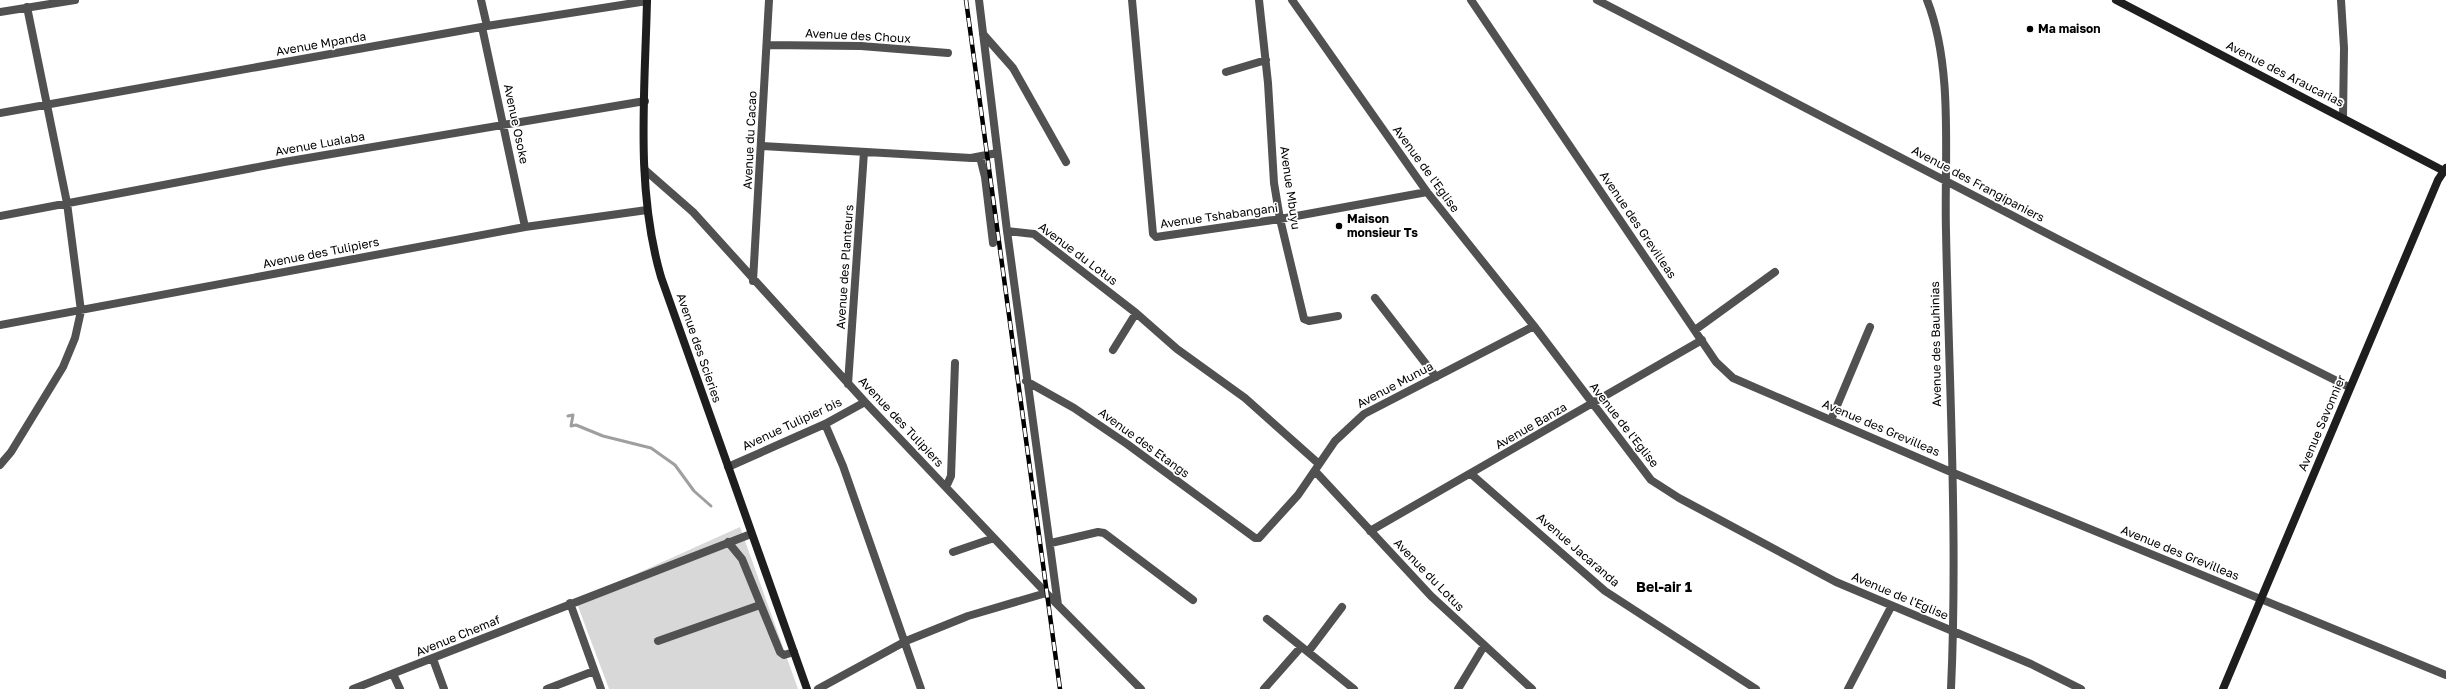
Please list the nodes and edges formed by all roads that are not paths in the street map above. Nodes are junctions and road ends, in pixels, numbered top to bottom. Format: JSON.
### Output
{"nodes":[{"id":1,"x":75,"y":0,"type":"edge"},
{"id":2,"x":481,"y":0,"type":"edge"},
{"id":3,"x":647,"y":0,"type":"edge"},
{"id":4,"x":769,"y":0,"type":"edge"},
{"id":5,"x":979,"y":0,"type":"edge"},
{"id":6,"x":1132,"y":0,"type":"edge"},
{"id":7,"x":1259,"y":0,"type":"edge"},
{"id":8,"x":1292,"y":0,"type":"edge"},
{"id":9,"x":1471,"y":0,"type":"edge"},
{"id":10,"x":1597,"y":0,"type":"edge"},
{"id":11,"x":1928,"y":0,"type":"edge"},
{"id":12,"x":2116,"y":0,"type":"edge"},
{"id":13,"x":2341,"y":0,"type":"edge"},
{"id":14,"x":24,"y":5,"type":"edge"},
{"id":15,"x":0,"y":12,"type":"edge"},
{"id":16,"x":485,"y":27,"type":"junction"},
{"id":17,"x":983,"y":34,"type":"junction"},
{"id":18,"x":767,"y":45,"type":"junction"},
{"id":19,"x":948,"y":53,"type":"dead end"},
{"id":20,"x":1266,"y":60,"type":"junction"},
{"id":21,"x":1226,"y":72,"type":"dead end"},
{"id":22,"x":645,"y":101,"type":"junction"},
{"id":23,"x":48,"y":104,"type":"junction"},
{"id":24,"x":0,"y":113,"type":"edge"},
{"id":25,"x":2343,"y":117,"type":"junction"},
{"id":26,"x":504,"y":125,"type":"junction"},
{"id":27,"x":762,"y":146,"type":"junction"},
{"id":28,"x":864,"y":152,"type":"junction"},
{"id":29,"x":997,"y":153,"type":"junction"},
{"id":30,"x":980,"y":157,"type":"junction"},
{"id":31,"x":1066,"y":162,"type":"dead end"},
{"id":32,"x":2444,"y":169,"type":"edge"},
{"id":33,"x":645,"y":170,"type":"junction"},
{"id":34,"x":1944,"y":179,"type":"junction"},
{"id":35,"x":1427,"y":192,"type":"junction"},
{"id":36,"x":67,"y":203,"type":"junction"},
{"id":37,"x":647,"y":210,"type":"junction"},
{"id":38,"x":0,"y":216,"type":"edge"},
{"id":39,"x":1280,"y":219,"type":"junction"},
{"id":40,"x":525,"y":227,"type":"junction"},
{"id":41,"x":1007,"y":232,"type":"junction"},
{"id":42,"x":993,"y":243,"type":"dead end"},
{"id":43,"x":1775,"y":272,"type":"dead end"},
{"id":44,"x":753,"y":281,"type":"junction"},
{"id":45,"x":1375,"y":298,"type":"dead end"},
{"id":46,"x":82,"y":311,"type":"junction"},
{"id":47,"x":1136,"y":313,"type":"junction"},
{"id":48,"x":1338,"y":316,"type":"dead end"},
{"id":49,"x":0,"y":325,"type":"edge"},
{"id":50,"x":1534,"y":326,"type":"junction"},
{"id":51,"x":1870,"y":327,"type":"dead end"},
{"id":52,"x":1695,"y":330,"type":"junction"},
{"id":53,"x":1702,"y":340,"type":"junction"},
{"id":54,"x":1113,"y":350,"type":"dead end"},
{"id":55,"x":955,"y":363,"type":"dead end"},
{"id":56,"x":1436,"y":376,"type":"junction"},
{"id":57,"x":1026,"y":380,"type":"junction"},
{"id":58,"x":848,"y":384,"type":"junction"},
{"id":59,"x":2349,"y":387,"type":"junction"},
{"id":60,"x":865,"y":402,"type":"junction"},
{"id":61,"x":1592,"y":404,"type":"junction"},
{"id":62,"x":1831,"y":420,"type":"junction"},
{"id":63,"x":824,"y":424,"type":"junction"},
{"id":64,"x":0,"y":465,"type":"edge"},
{"id":65,"x":728,"y":467,"type":"junction"},
{"id":66,"x":1317,"y":468,"type":"junction"},
{"id":67,"x":1952,"y":472,"type":"junction"},
{"id":68,"x":1471,"y":474,"type":"junction"},
{"id":69,"x":946,"y":487,"type":"junction"},
{"id":70,"x":1244,"y":531,"type":"joint"},
{"id":71,"x":1370,"y":531,"type":"junction"},
{"id":72,"x":751,"y":534,"type":"junction"},
{"id":73,"x":994,"y":538,"type":"junction"},
{"id":74,"x":728,"y":542,"type":"junction"},
{"id":75,"x":1051,"y":544,"type":"junction"},
{"id":76,"x":953,"y":552,"type":"dead end"},
{"id":77,"x":1046,"y":593,"type":"junction"},
{"id":78,"x":1193,"y":600,"type":"dead end"},
{"id":79,"x":2261,"y":600,"type":"junction"},
{"id":80,"x":570,"y":603,"type":"junction"},
{"id":81,"x":760,"y":605,"type":"junction"},
{"id":82,"x":1058,"y":605,"type":"junction"},
{"id":83,"x":1891,"y":607,"type":"junction"},
{"id":84,"x":1342,"y":608,"type":"dead end"},
{"id":85,"x":1267,"y":619,"type":"dead end"},
{"id":86,"x":1953,"y":631,"type":"junction"},
{"id":87,"x":658,"y":641,"type":"dead end"},
{"id":88,"x":906,"y":641,"type":"junction"},
{"id":89,"x":1484,"y":646,"type":"junction"},
{"id":90,"x":1301,"y":647,"type":"junction"},
{"id":91,"x":794,"y":652,"type":"junction"},
{"id":92,"x":1308,"y":652,"type":"junction"},
{"id":93,"x":433,"y":659,"type":"junction"},
{"id":94,"x":594,"y":672,"type":"junction"},
{"id":95,"x":393,"y":674,"type":"junction"},
{"id":96,"x":2446,"y":675,"type":"edge"},
{"id":97,"x":369,"y":686,"type":"edge"},
{"id":98,"x":353,"y":689,"type":"edge"},
{"id":99,"x":400,"y":689,"type":"edge"},
{"id":100,"x":444,"y":689,"type":"edge"},
{"id":101,"x":547,"y":689,"type":"edge"},
{"id":102,"x":601,"y":689,"type":"edge"},
{"id":103,"x":807,"y":689,"type":"edge"},
{"id":104,"x":818,"y":689,"type":"edge"},
{"id":105,"x":921,"y":689,"type":"edge"},
{"id":106,"x":1141,"y":689,"type":"edge"},
{"id":107,"x":1264,"y":689,"type":"edge"},
{"id":108,"x":1354,"y":689,"type":"edge"},
{"id":109,"x":1458,"y":689,"type":"edge"},
{"id":110,"x":1532,"y":689,"type":"edge"},
{"id":111,"x":1756,"y":689,"type":"edge"},
{"id":112,"x":1848,"y":689,"type":"edge"},
{"id":113,"x":1951,"y":689,"type":"edge"},
{"id":114,"x":2081,"y":689,"type":"edge"},
{"id":115,"x":2224,"y":689,"type":"edge"}],
"edges":[{"from":1,"to":14,"type":"street"},
{"from":2,"to":16,"type":"street","name":"Avenue Osoke"},
{"from":3,"to":16,"type":"street","name":"Avenue Mpanda"},
{"from":3,"to":22,"type":"street","name":"Avenue des Scieries"},
{"from":4,"to":18,"type":"street","name":"Avenue du Cacao"},
{"from":5,"to":17,"type":"street"},
{"from":6,"to":39,"type":"street","name":"Avenue Tshabangani"},
{"from":7,"to":20,"type":"street","name":"Avenue Mbuyu"},
{"from":8,"to":35,"type":"street","name":"Avenue de l'Eglise"},
{"from":9,"to":52,"type":"street","name":"Avenue des Grevilleas"},
{"from":10,"to":34,"type":"street","name":"Avenue des Frangipaniers"},
{"from":11,"to":34,"type":"street","name":"Avenue des Bauhinias"},
{"from":12,"to":25,"type":"street","name":"Avenue des Araucarias"},
{"from":13,"to":25,"type":"street"},
{"from":14,"to":15,"type":"street"},
{"from":14,"to":23,"type":"street"},
{"from":16,"to":23,"type":"street","name":"Avenue Mpanda"},
{"from":16,"to":26,"type":"street","name":"Avenue Osoke"},
{"from":17,"to":29,"type":"street"},
{"from":17,"to":31,"type":"street"},
{"from":18,"to":19,"type":"street","name":"Avenue des Choux"},
{"from":18,"to":27,"type":"street","name":"Avenue du Cacao"},
{"from":20,"to":21,"type":"street"},
{"from":20,"to":39,"type":"street","name":"Avenue Mbuyu"},
{"from":22,"to":26,"type":"street","name":"Avenue Lualaba"},
{"from":22,"to":33,"type":"street","name":"Avenue des Scieries"},
{"from":23,"to":24,"type":"street","name":"Avenue Mpanda"},
{"from":23,"to":36,"type":"street"},
{"from":25,"to":32,"type":"street","name":"Avenue des Araucarias"},
{"from":26,"to":36,"type":"street","name":"Avenue Lualaba"},
{"from":26,"to":40,"type":"street","name":"Avenue Osoke"},
{"from":27,"to":28,"type":"street"},
{"from":27,"to":44,"type":"street","name":"Avenue du Cacao"},
{"from":28,"to":30,"type":"street"},
{"from":28,"to":58,"type":"street","name":"Avenue des Planteurs"},
{"from":29,"to":30,"type":"street"},
{"from":29,"to":41,"type":"street"},
{"from":30,"to":42,"type":"street"},
{"from":32,"to":59,"type":"street","name":"Avenue Savonnier"},
{"from":33,"to":37,"type":"street","name":"Avenue des Scieries"},
{"from":33,"to":44,"type":"street","name":"Avenue des Tulipiers"},
{"from":34,"to":59,"type":"street","name":"Avenue des Frangipaniers"},
{"from":34,"to":67,"type":"street","name":"Avenue des Bauhinias"},
{"from":35,"to":39,"type":"street","name":"Avenue Tshabangani"},
{"from":35,"to":50,"type":"street","name":"Avenue de l'Eglise"},
{"from":36,"to":38,"type":"street","name":"Avenue Lualaba"},
{"from":36,"to":46,"type":"street"},
{"from":37,"to":40,"type":"street","name":"Avenue des Tulipiers"},
{"from":37,"to":65,"type":"street","name":"Avenue des Scieries"},
{"from":39,"to":48,"type":"street","name":"Avenue Mbuyu"},
{"from":40,"to":46,"type":"street","name":"Avenue des Tulipiers"},
{"from":41,"to":47,"type":"street","name":"Avenue du Lotus"},
{"from":41,"to":57,"type":"street"},
{"from":43,"to":52,"type":"street"},
{"from":44,"to":58,"type":"street","name":"Avenue des Tulipiers"},
{"from":45,"to":56,"type":"street"},
{"from":46,"to":49,"type":"street","name":"Avenue des Tulipiers"},
{"from":46,"to":64,"type":"street"},
{"from":47,"to":54,"type":"street"},
{"from":47,"to":66,"type":"street","name":"Avenue du Lotus"},
{"from":50,"to":56,"type":"street","name":"Avenue Munua"},
{"from":50,"to":61,"type":"street","name":"Avenue de l'Eglise"},
{"from":51,"to":62,"type":"street"},
{"from":52,"to":53,"type":"street","name":"Avenue des Grevilleas"},
{"from":53,"to":61,"type":"street","name":"Avenue Banza"},
{"from":53,"to":62,"type":"street","name":"Avenue des Grevilleas"},
{"from":55,"to":69,"type":"street"},
{"from":56,"to":66,"type":"street","name":"Avenue Munua"},
{"from":57,"to":70,"type":"street","name":"Avenue des Etangs"},
{"from":57,"to":75,"type":"street"},
{"from":58,"to":60,"type":"street","name":"Avenue des Tulipiers"},
{"from":59,"to":79,"type":"street","name":"Avenue Savonnier"},
{"from":60,"to":63,"type":"street","name":"Avenue Tulipier bis"},
{"from":60,"to":69,"type":"street","name":"Avenue des Tulipiers"},
{"from":61,"to":68,"type":"street","name":"Avenue Banza"},
{"from":61,"to":83,"type":"street","name":"Avenue de l'Eglise"},
{"from":62,"to":67,"type":"street","name":"Avenue des Grevilleas"},
{"from":63,"to":65,"type":"street","name":"Avenue Tulipier bis"},
{"from":63,"to":88,"type":"street"},
{"from":65,"to":72,"type":"street","name":"Avenue des Scieries"},
{"from":66,"to":70,"type":"street","name":"Avenue Munua"},
{"from":66,"to":71,"type":"street","name":"Avenue du Lotus"},
{"from":67,"to":79,"type":"street","name":"Avenue des Grevilleas"},
{"from":67,"to":86,"type":"street","name":"Avenue des Bauhinias"},
{"from":68,"to":71,"type":"street","name":"Avenue Banza"},
{"from":68,"to":111,"type":"street","name":"Avenue Jacaranda"},
{"from":69,"to":73,"type":"street","name":"Avenue des Tulipiers"},
{"from":71,"to":89,"type":"street","name":"Avenue du Lotus"},
{"from":72,"to":74,"type":"street","name":"Avenue Chemaf"},
{"from":72,"to":91,"type":"street","name":"Avenue des Scieries"},
{"from":73,"to":76,"type":"street"},
{"from":73,"to":77,"type":"street","name":"Avenue des Tulipiers"},
{"from":74,"to":80,"type":"street","name":"Avenue Chemaf"},
{"from":74,"to":81,"type":"street"},
{"from":75,"to":78,"type":"street"},
{"from":75,"to":82,"type":"street"},
{"from":77,"to":82,"type":"street","name":"Avenue des Tulipiers"},
{"from":77,"to":88,"type":"street"},
{"from":79,"to":96,"type":"street","name":"Avenue des Grevilleas"},
{"from":79,"to":115,"type":"street","name":"Avenue Savonnier"},
{"from":80,"to":93,"type":"street","name":"Avenue Chemaf"},
{"from":80,"to":94,"type":"street"},
{"from":81,"to":87,"type":"street"},
{"from":81,"to":91,"type":"street"},
{"from":82,"to":106,"type":"street","name":"Avenue des Tulipiers"},
{"from":83,"to":86,"type":"street","name":"Avenue de l'Eglise"},
{"from":83,"to":112,"type":"street"},
{"from":84,"to":92,"type":"street"},
{"from":85,"to":90,"type":"street"},
{"from":86,"to":113,"type":"street","name":"Avenue des Bauhinias"},
{"from":86,"to":114,"type":"street","name":"Avenue de l'Eglise"},
{"from":88,"to":104,"type":"street"},
{"from":88,"to":105,"type":"street"},
{"from":89,"to":109,"type":"street"},
{"from":89,"to":110,"type":"street","name":"Avenue du Lotus"},
{"from":90,"to":92,"type":"street"},
{"from":90,"to":107,"type":"street"},
{"from":91,"to":103,"type":"street","name":"Avenue des Scieries"},
{"from":92,"to":108,"type":"street"},
{"from":93,"to":95,"type":"street","name":"Avenue Chemaf"},
{"from":93,"to":100,"type":"street"},
{"from":94,"to":101,"type":"street"},
{"from":94,"to":102,"type":"street"},
{"from":95,"to":97,"type":"street","name":"Avenue Chemaf"},
{"from":95,"to":99,"type":"street"},
{"from":97,"to":98,"type":"street","name":"Avenue Chemaf"}]}
